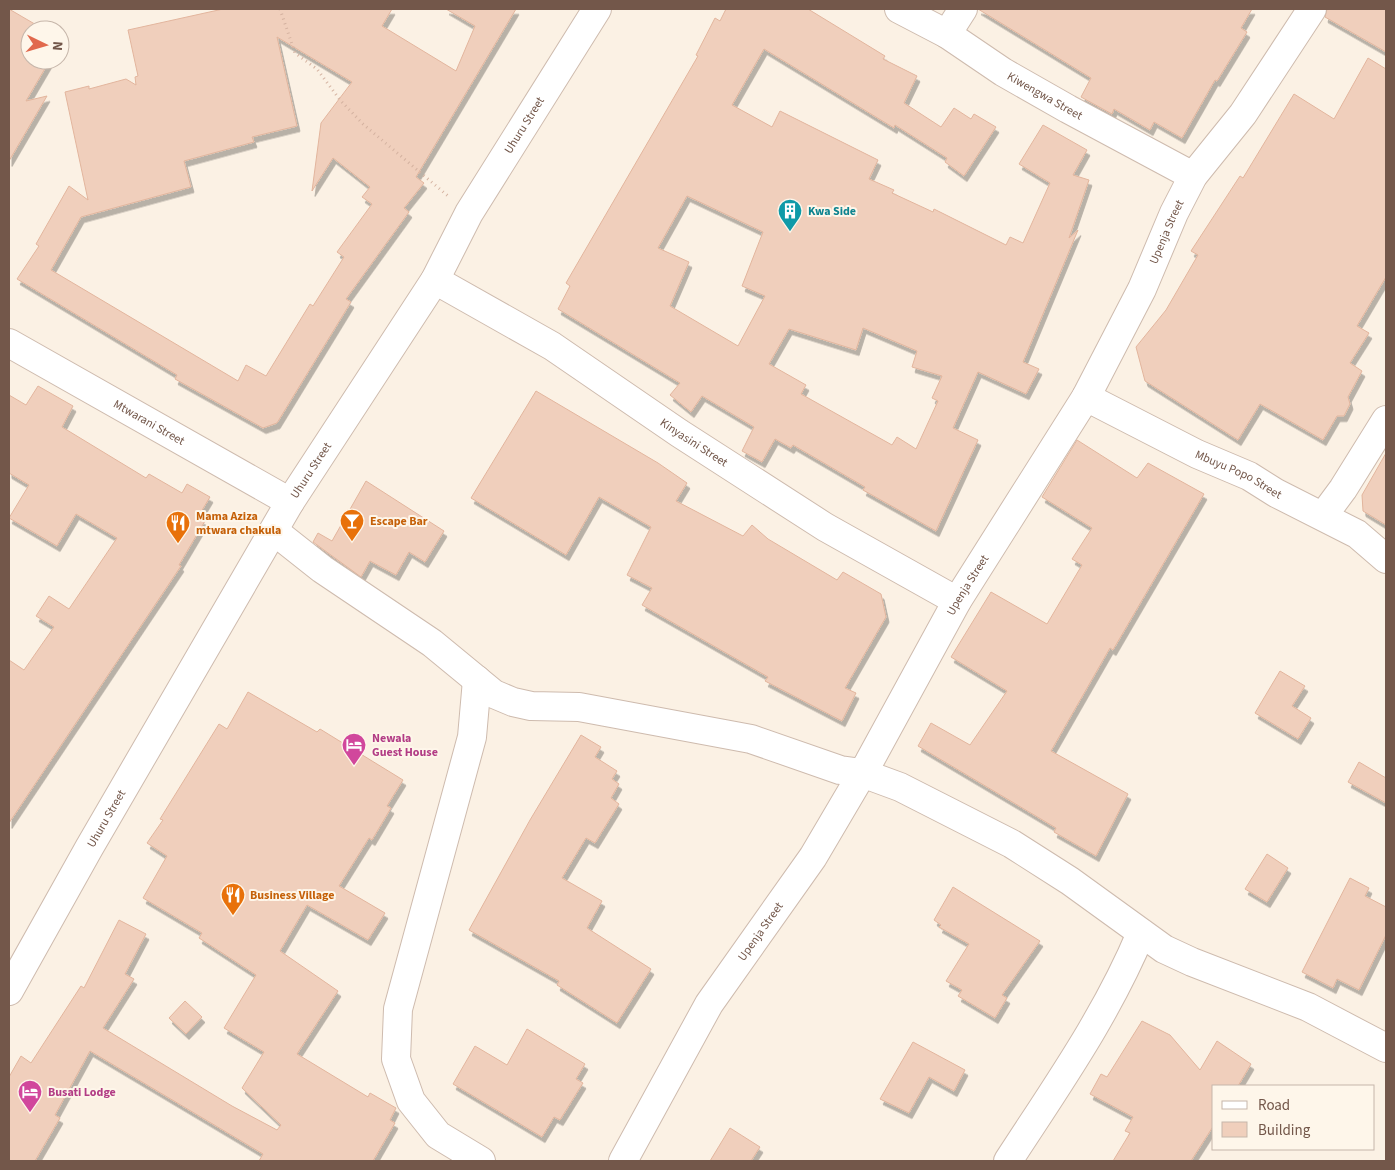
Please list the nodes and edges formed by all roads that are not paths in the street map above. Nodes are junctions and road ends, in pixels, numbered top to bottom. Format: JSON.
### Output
{"nodes":[{"id":1,"x":597,"y":9,"type":"edge"},
{"id":2,"x":899,"y":9,"type":"edge"},
{"id":3,"x":964,"y":9,"type":"edge"},
{"id":4,"x":1312,"y":9,"type":"edge"},
{"id":5,"x":947,"y":34,"type":"junction"},
{"id":6,"x":1194,"y":176,"type":"junction"},
{"id":7,"x":435,"y":280,"type":"junction"},
{"id":8,"x":9,"y":343,"type":"edge"},
{"id":9,"x":1086,"y":397,"type":"junction"},
{"id":10,"x":1386,"y":420,"type":"edge"},
{"id":11,"x":290,"y":502,"type":"junction"},
{"id":12,"x":1322,"y":516,"type":"junction"},
{"id":13,"x":274,"y":532,"type":"junction"},
{"id":14,"x":1386,"y":559,"type":"edge"},
{"id":15,"x":957,"y":601,"type":"junction"},
{"id":16,"x":477,"y":680,"type":"junction"},
{"id":17,"x":862,"y":773,"type":"junction"},
{"id":18,"x":1141,"y":933,"type":"junction"},
{"id":19,"x":9,"y":991,"type":"edge"},
{"id":20,"x":1386,"y":1048,"type":"edge"},
{"id":21,"x":481,"y":1161,"type":"edge"},
{"id":22,"x":623,"y":1161,"type":"edge"},
{"id":23,"x":1008,"y":1161,"type":"edge"}],
"edges":[{"from":1,"to":7,"type":"street","name":"Uhuru Street"},
{"from":2,"to":5,"type":"street","name":"Kiwengwa Street"},
{"from":3,"to":5,"type":"street"},
{"from":4,"to":6,"type":"street","name":"Upenja Street"},
{"from":5,"to":6,"type":"street","name":"Kiwengwa Street"},
{"from":6,"to":9,"type":"street","name":"Upenja Street"},
{"from":7,"to":11,"type":"street","name":"Uhuru Street"},
{"from":7,"to":15,"type":"street","name":"Kinyasini Street"},
{"from":8,"to":11,"type":"street","name":"Mtwarani Street"},
{"from":9,"to":12,"type":"street","name":"Mbuyu Popo Street"},
{"from":9,"to":15,"type":"street","name":"Upenja Street"},
{"from":10,"to":12,"type":"street"},
{"from":11,"to":13,"type":"street","name":"Uhuru Street"},
{"from":12,"to":14,"type":"street","name":"Mbuyu Popo Street"},
{"from":13,"to":16,"type":"street"},
{"from":13,"to":19,"type":"street","name":"Uhuru Street"},
{"from":15,"to":17,"type":"street","name":"Upenja Street"},
{"from":16,"to":17,"type":"street"},
{"from":16,"to":21,"type":"street"},
{"from":17,"to":18,"type":"street"},
{"from":17,"to":22,"type":"street","name":"Upenja Street"},
{"from":18,"to":20,"type":"street"},
{"from":18,"to":23,"type":"street"}]}
